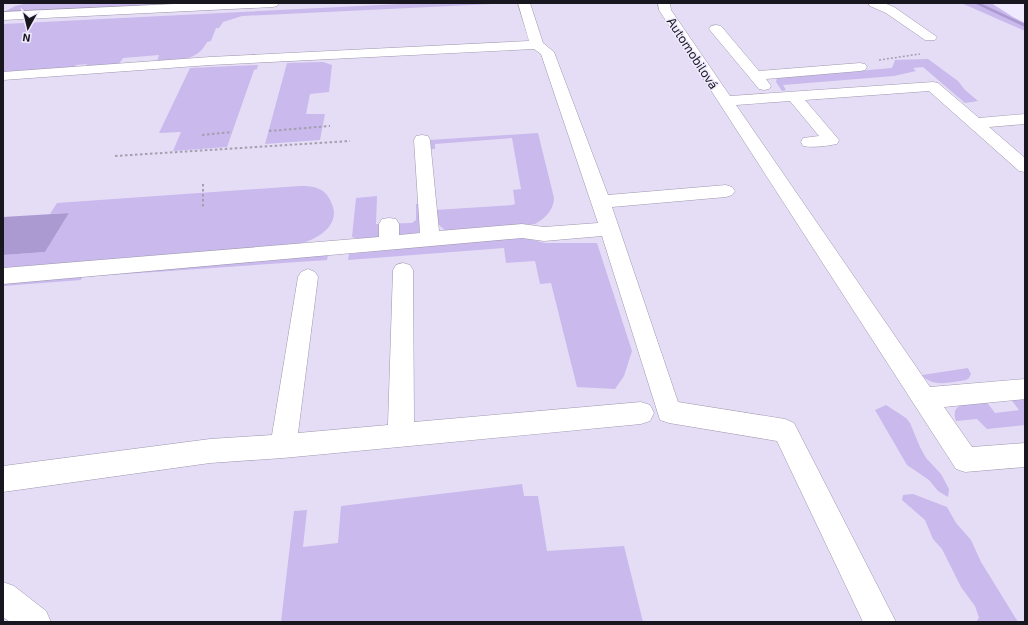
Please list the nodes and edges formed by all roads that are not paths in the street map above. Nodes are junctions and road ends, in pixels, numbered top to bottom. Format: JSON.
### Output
{"nodes":[{"id":1,"x":273,"y":3,"type":"edge"},
{"id":2,"x":524,"y":3,"type":"edge"},
{"id":3,"x":664,"y":3,"type":"edge"},
{"id":4,"x":874,"y":3,"type":"edge"},
{"id":5,"x":3,"y":16,"type":"edge"},
{"id":6,"x":716,"y":28,"type":"dead end"},
{"id":7,"x":930,"y":38,"type":"dead end"},
{"id":8,"x":537,"y":45,"type":"junction"},
{"id":9,"x":860,"y":67,"type":"road end"},
{"id":10,"x":3,"y":76,"type":"edge"},
{"id":11,"x":755,"y":76,"type":"junction"},
{"id":12,"x":794,"y":96,"type":"junction"},
{"id":13,"x":774,"y":97,"type":"junction"},
{"id":14,"x":725,"y":101,"type":"junction"},
{"id":15,"x":1025,"y":119,"type":"edge"},
{"id":16,"x":975,"y":123,"type":"junction"},
{"id":17,"x":422,"y":140,"type":"dead end"},
{"id":18,"x":809,"y":142,"type":"dead end"},
{"id":19,"x":1025,"y":167,"type":"edge"},
{"id":20,"x":726,"y":191,"type":"dead end"},
{"id":21,"x":601,"y":202,"type":"junction"},
{"id":22,"x":608,"y":229,"type":"junction"},
{"id":23,"x":430,"y":239,"type":"junction"},
{"id":24,"x":402,"y":270,"type":"dead end"},
{"id":25,"x":3,"y":276,"type":"edge"},
{"id":26,"x":308,"y":277,"type":"dead end"},
{"id":27,"x":1025,"y":389,"type":"edge"},
{"id":28,"x":924,"y":398,"type":"junction"},
{"id":29,"x":641,"y":413,"type":"dead end"},
{"id":30,"x":401,"y":436,"type":"junction"},
{"id":31,"x":283,"y":446,"type":"junction"},
{"id":32,"x":1025,"y":455,"type":"edge"},
{"id":33,"x":3,"y":479,"type":"edge"},
{"id":34,"x":3,"y":597,"type":"edge"},
{"id":35,"x":34,"y":622,"type":"edge"},
{"id":36,"x":880,"y":622,"type":"edge"}],
"edges":[{"from":1,"to":5,"type":"street"},
{"from":2,"to":8,"type":"street"},
{"from":3,"to":14,"type":"street","name":"Automobilová"},
{"from":4,"to":7,"type":"street"},
{"from":6,"to":11,"type":"street"},
{"from":8,"to":10,"type":"street"},
{"from":8,"to":21,"type":"street"},
{"from":9,"to":11,"type":"street"},
{"from":11,"to":13,"type":"street"},
{"from":12,"to":13,"type":"street"},
{"from":12,"to":16,"type":"street"},
{"from":12,"to":18,"type":"street"},
{"from":13,"to":14,"type":"street"},
{"from":14,"to":28,"type":"street","name":"Automobilová"},
{"from":15,"to":16,"type":"street"},
{"from":16,"to":19,"type":"street"},
{"from":17,"to":23,"type":"street"},
{"from":20,"to":21,"type":"street"},
{"from":21,"to":22,"type":"street"},
{"from":22,"to":23,"type":"street"},
{"from":22,"to":36,"type":"street"},
{"from":23,"to":25,"type":"street"},
{"from":24,"to":30,"type":"street"},
{"from":26,"to":31,"type":"street"},
{"from":27,"to":28,"type":"street"},
{"from":28,"to":32,"type":"street","name":"Automobilová"},
{"from":29,"to":30,"type":"street"},
{"from":30,"to":31,"type":"street"},
{"from":31,"to":33,"type":"street"},
{"from":34,"to":35,"type":"street"}]}
